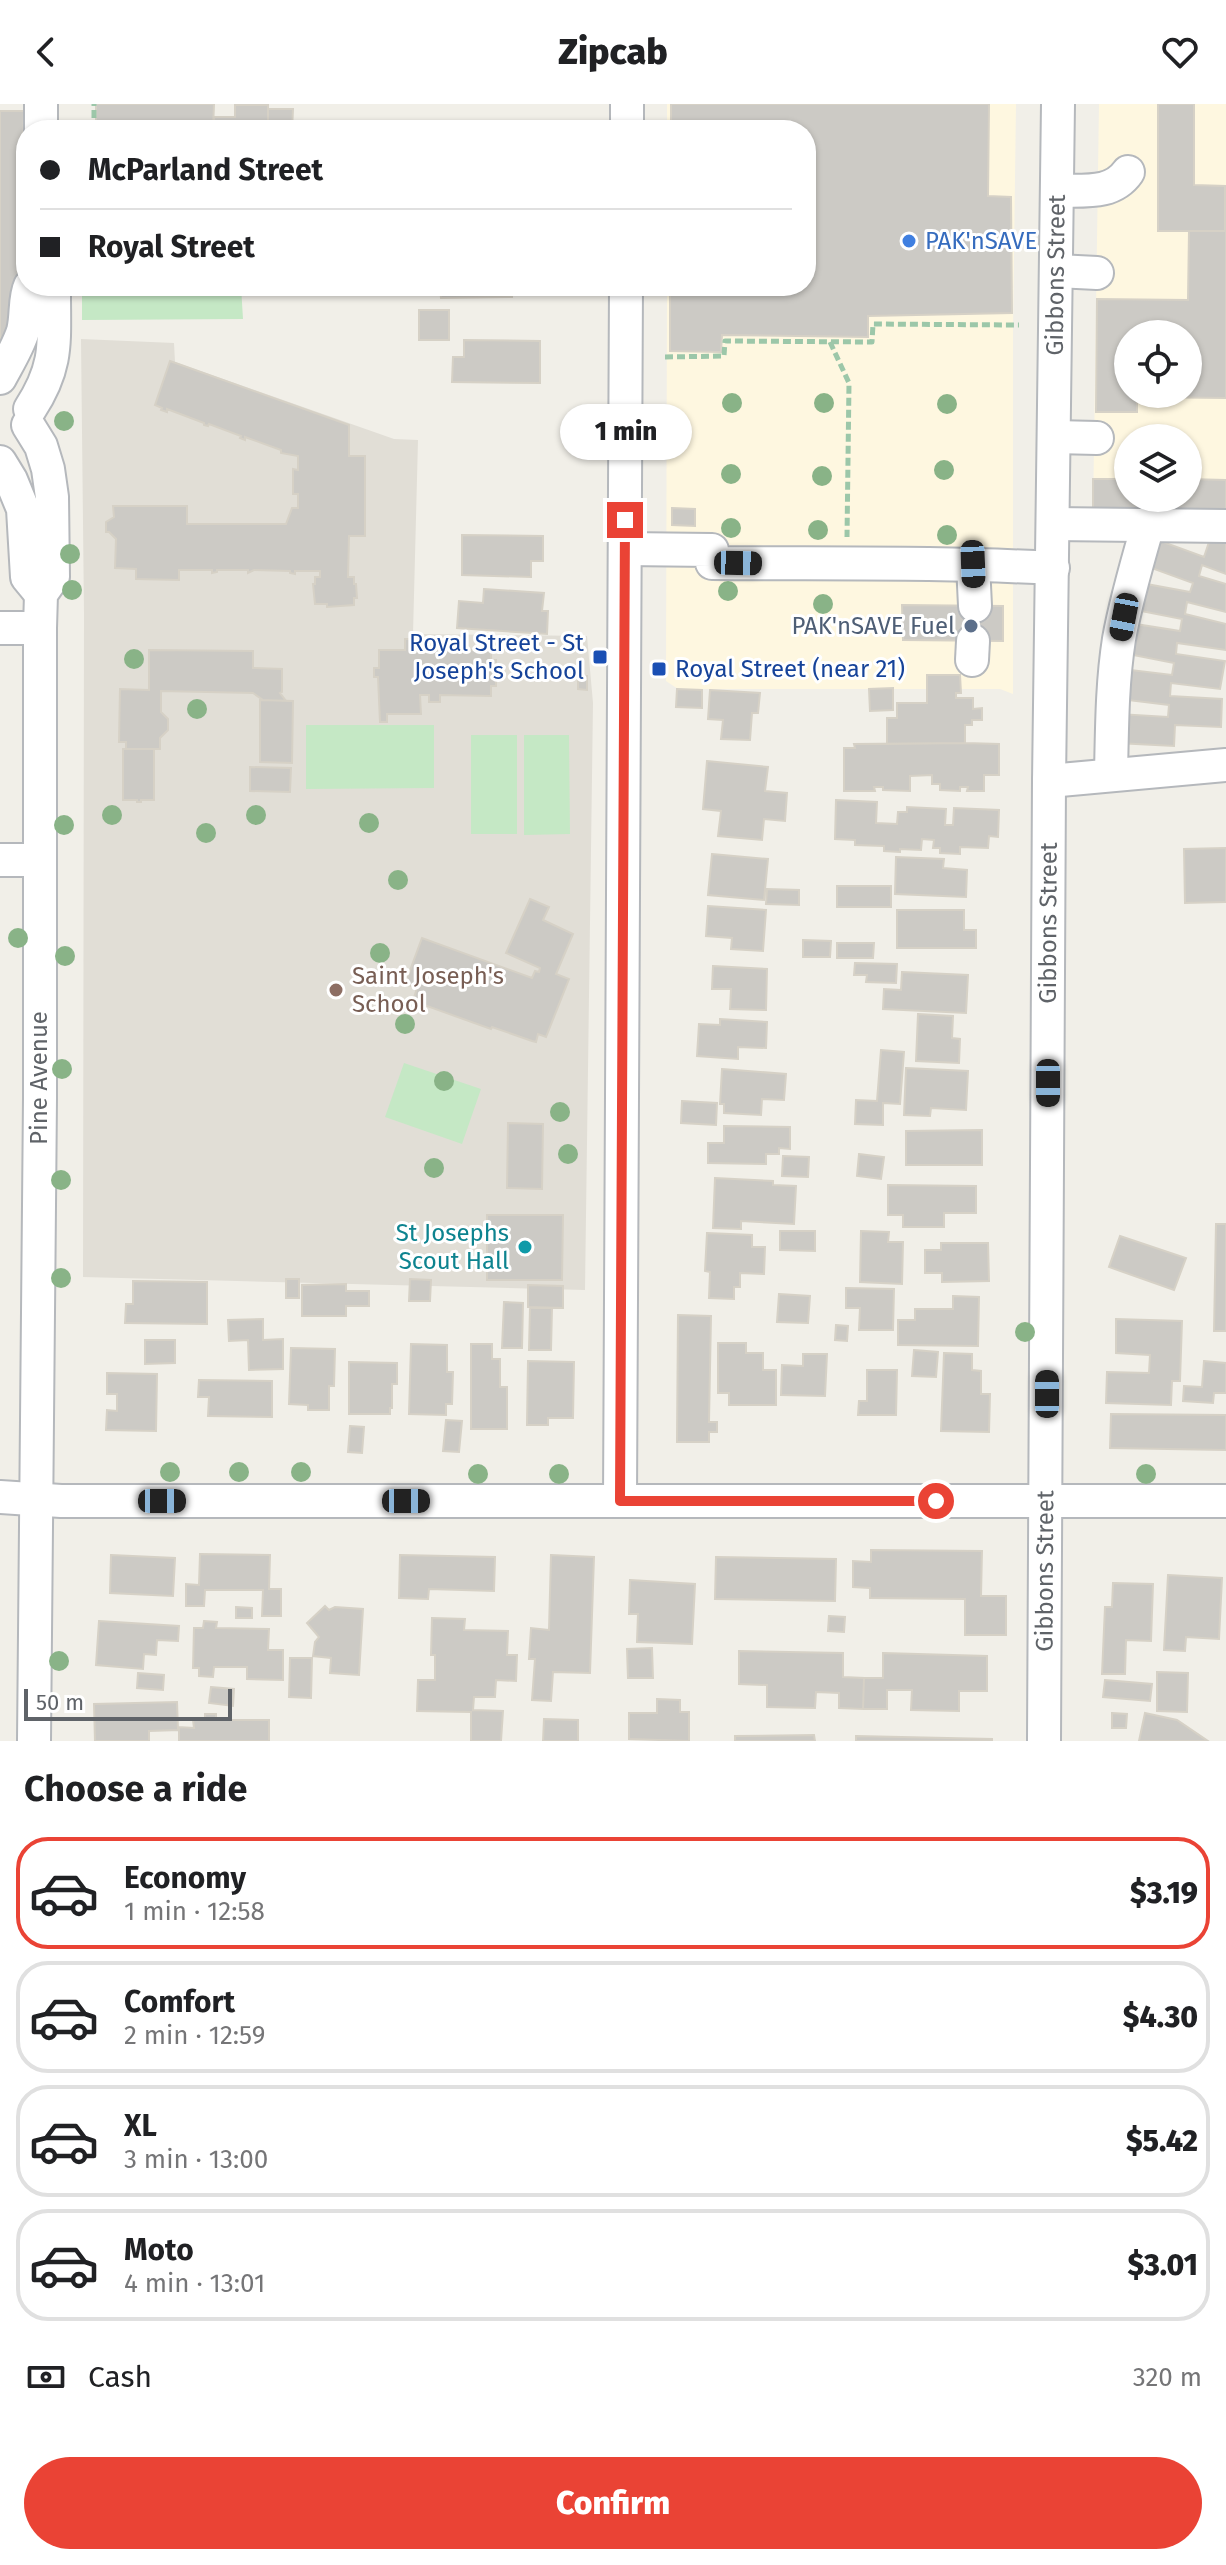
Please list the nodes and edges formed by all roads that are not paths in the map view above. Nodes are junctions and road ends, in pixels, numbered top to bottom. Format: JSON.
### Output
{"nodes":[{"id":1,"x":1058,"y":104,"type":"edge"},
{"id":2,"x":1128,"y":172,"type":"dead end"},
{"id":3,"x":1058,"y":191,"type":"junction"},
{"id":4,"x":1057,"y":271,"type":"junction"},
{"id":5,"x":1097,"y":273,"type":"dead end"},
{"id":6,"x":27,"y":296,"type":"edge"},
{"id":7,"x":54,"y":296,"type":"edge"},
{"id":8,"x":626,"y":296,"type":"edge"},
{"id":9,"x":0,"y":378,"type":"edge"},
{"id":10,"x":0,"y":386,"type":"edge"},
{"id":11,"x":29,"y":417,"type":"junction"},
{"id":12,"x":1055,"y":437,"type":"junction"},
{"id":13,"x":1097,"y":438,"type":"dead end"},
{"id":14,"x":0,"y":440,"type":"edge"},
{"id":15,"x":0,"y":462,"type":"edge"},
{"id":16,"x":1053,"y":524,"type":"junction"},
{"id":17,"x":1148,"y":525,"type":"junction"},
{"id":18,"x":1226,"y":526,"type":"edge"},
{"id":19,"x":625,"y":549,"type":"junction"},
{"id":20,"x":973,"y":564,"type":"junction"},
{"id":21,"x":1053,"y":568,"type":"junction"},
{"id":22,"x":41,"y":594,"type":"junction"},
{"id":23,"x":975,"y":606,"type":"dead end"},
{"id":24,"x":0,"y":628,"type":"edge"},
{"id":25,"x":40,"y":628,"type":"junction"},
{"id":26,"x":1226,"y":765,"type":"edge"},
{"id":27,"x":1111,"y":774,"type":"junction"},
{"id":28,"x":1049,"y":781,"type":"junction"},
{"id":29,"x":0,"y":860,"type":"edge"},
{"id":30,"x":39,"y":860,"type":"junction"},
{"id":31,"x":0,"y":1497,"type":"edge"},
{"id":32,"x":36,"y":1499,"type":"junction"},
{"id":33,"x":1046,"y":1500,"type":"junction"},
{"id":34,"x":620,"y":1501,"type":"junction"},
{"id":35,"x":1226,"y":1501,"type":"edge"},
{"id":36,"x":34,"y":1741,"type":"edge"},
{"id":37,"x":1044,"y":1741,"type":"edge"}],
"edges":[{"from":1,"to":3,"type":"street","name":"Gibbons Street"},
{"from":2,"to":3,"type":"street"},
{"from":3,"to":4,"type":"street","name":"Gibbons Street"},
{"from":4,"to":5,"type":"street"},
{"from":4,"to":12,"type":"street","name":"Gibbons Street"},
{"from":6,"to":9,"type":"street"},
{"from":7,"to":11,"type":"street"},
{"from":8,"to":19,"type":"street"},
{"from":10,"to":11,"type":"street"},
{"from":11,"to":14,"type":"street"},
{"from":11,"to":22,"type":"street","name":"Pine Avenue"},
{"from":12,"to":13,"type":"street"},
{"from":12,"to":16,"type":"street","name":"Gibbons Street"},
{"from":15,"to":22,"type":"street"},
{"from":16,"to":17,"type":"street"},
{"from":16,"to":21,"type":"street","name":"Gibbons Street"},
{"from":17,"to":18,"type":"street"},
{"from":17,"to":27,"type":"street"},
{"from":19,"to":20,"type":"street"},
{"from":19,"to":34,"type":"street"},
{"from":20,"to":21,"type":"street"},
{"from":20,"to":23,"type":"street"},
{"from":21,"to":28,"type":"street","name":"Gibbons Street"},
{"from":22,"to":25,"type":"street","name":"Pine Avenue"},
{"from":24,"to":25,"type":"street"},
{"from":25,"to":30,"type":"street","name":"Pine Avenue"},
{"from":26,"to":27,"type":"street"},
{"from":27,"to":28,"type":"street"},
{"from":28,"to":33,"type":"street","name":"Gibbons Street"},
{"from":29,"to":30,"type":"street"},
{"from":30,"to":32,"type":"street","name":"Pine Avenue"},
{"from":31,"to":32,"type":"street"},
{"from":32,"to":34,"type":"street"},
{"from":32,"to":36,"type":"street","name":"Pine Avenue"},
{"from":33,"to":34,"type":"street"},
{"from":33,"to":35,"type":"street"},
{"from":33,"to":37,"type":"street","name":"Gibbons Street"}]}
